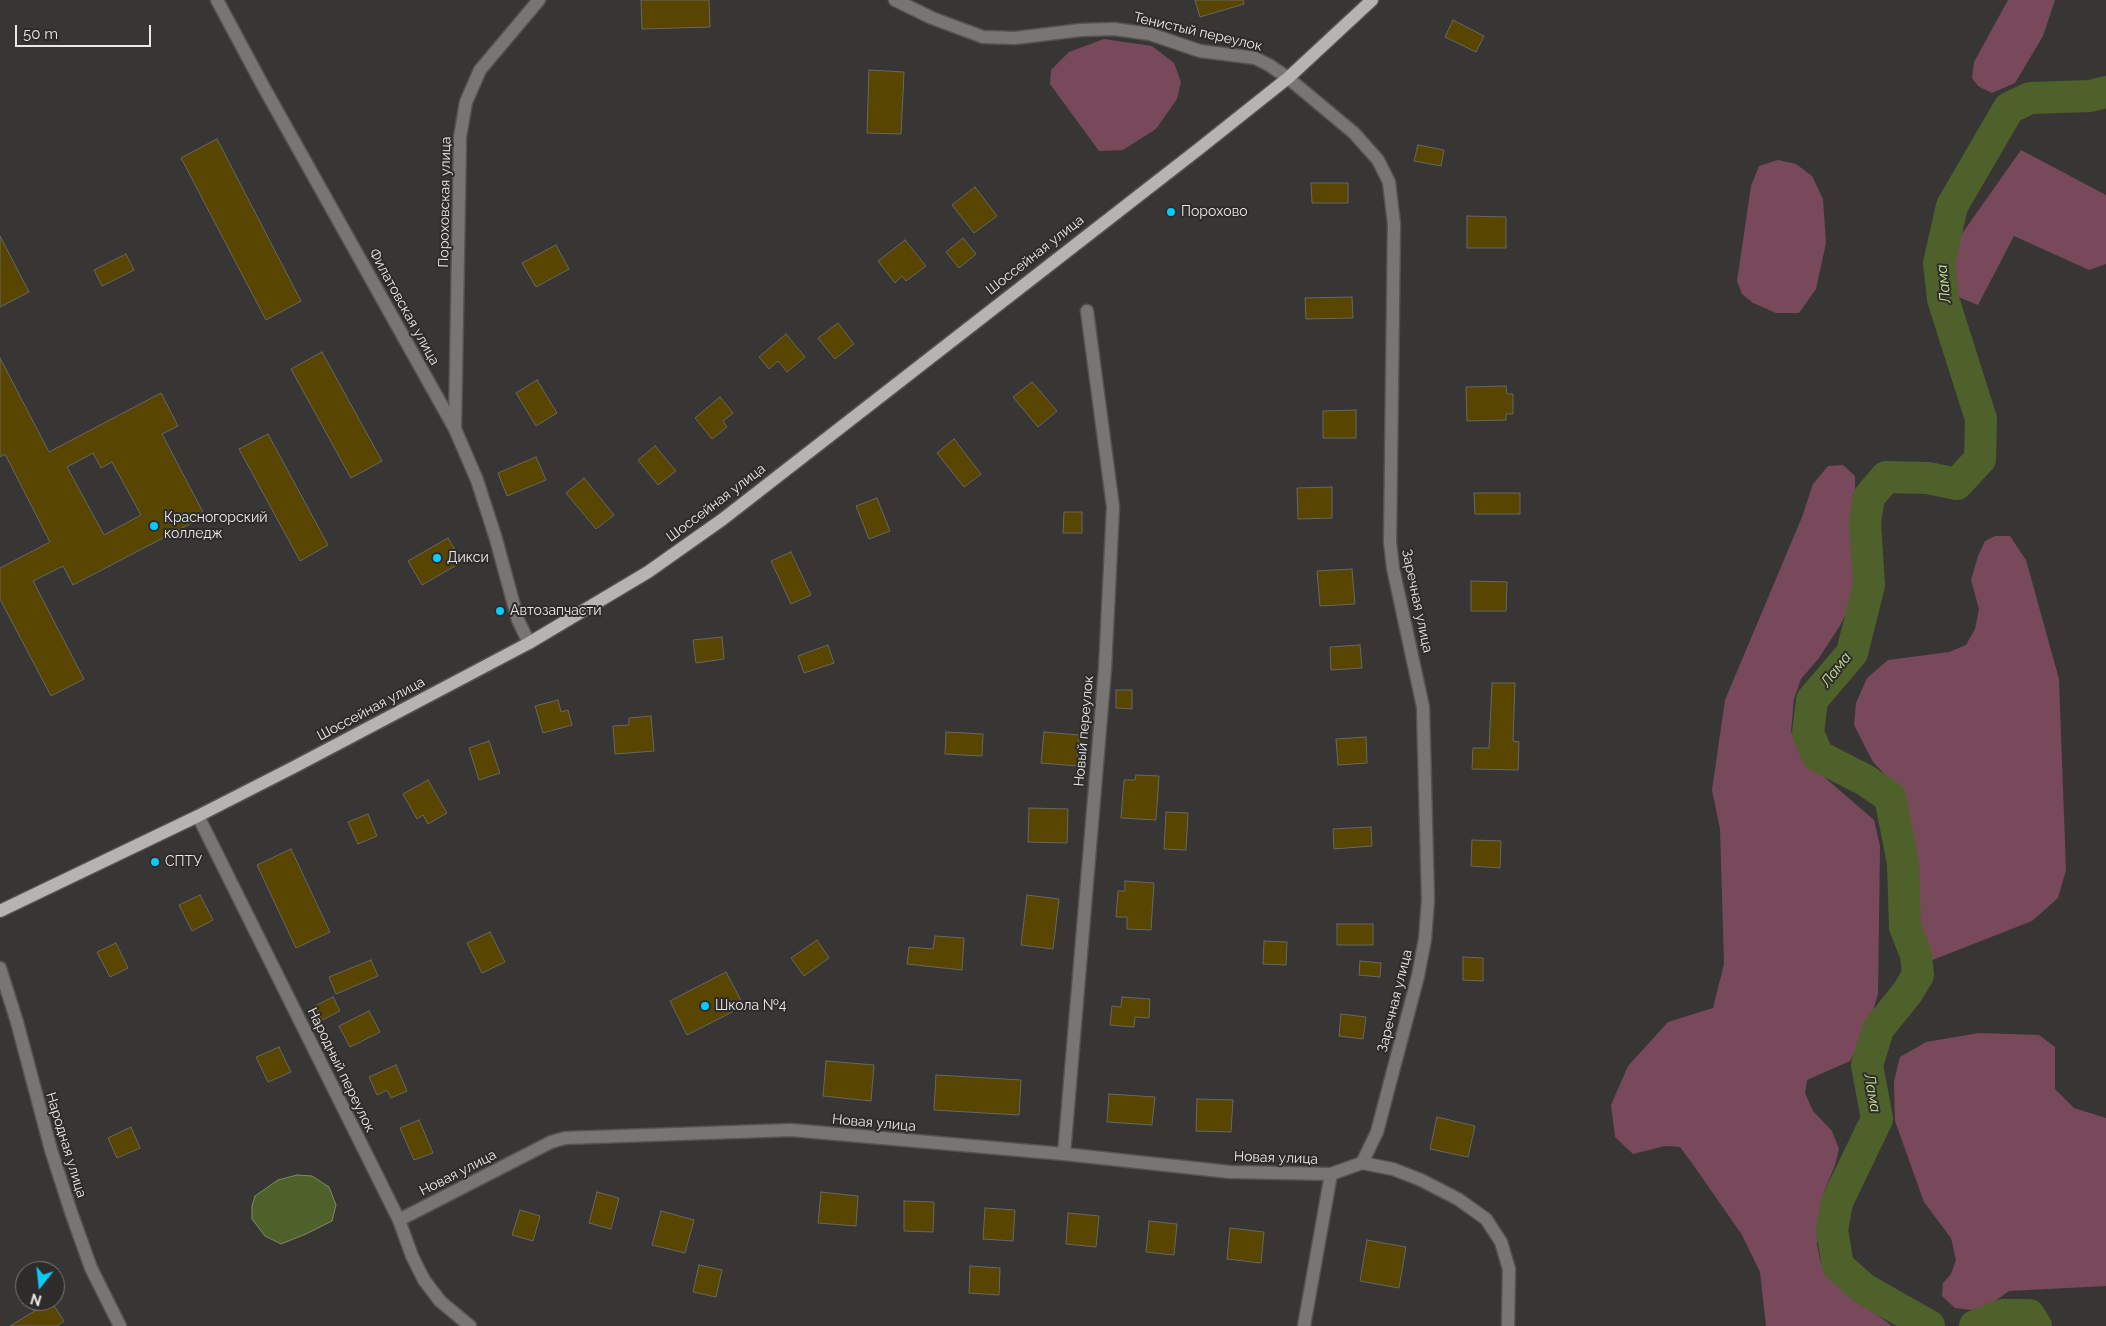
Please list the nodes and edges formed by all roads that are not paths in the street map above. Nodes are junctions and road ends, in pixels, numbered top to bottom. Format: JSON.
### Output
{"nodes":[{"id":1,"x":217,"y":0,"type":"edge"},
{"id":2,"x":538,"y":0,"type":"edge"},
{"id":3,"x":895,"y":0,"type":"edge"},
{"id":4,"x":1372,"y":0,"type":"edge"},
{"id":5,"x":1288,"y":78,"type":"junction"},
{"id":6,"x":1087,"y":311,"type":"dead end"},
{"id":7,"x":455,"y":429,"type":"junction"},
{"id":8,"x":529,"y":643,"type":"junction"},
{"id":9,"x":198,"y":816,"type":"junction"},
{"id":10,"x":0,"y":911,"type":"edge"},
{"id":11,"x":0,"y":968,"type":"edge"},
{"id":12,"x":1064,"y":1154,"type":"junction"},
{"id":13,"x":1362,"y":1163,"type":"junction"},
{"id":14,"x":1331,"y":1174,"type":"junction"},
{"id":15,"x":399,"y":1220,"type":"junction"},
{"id":16,"x":120,"y":1326,"type":"edge"},
{"id":17,"x":470,"y":1326,"type":"edge"},
{"id":18,"x":1304,"y":1326,"type":"edge"},
{"id":19,"x":1508,"y":1326,"type":"edge"}],
"edges":[{"from":1,"to":7,"type":"street","name":"Филатовская улица"},
{"from":2,"to":7,"type":"street","name":"Пороховская улица"},
{"from":3,"to":5,"type":"street","name":"Тенистый переулок"},
{"from":4,"to":5,"type":"main road","name":"Шоссейная улица"},
{"from":5,"to":8,"type":"main road","name":"Шоссейная улица"},
{"from":5,"to":13,"type":"street","name":"Заречная улица"},
{"from":6,"to":12,"type":"street","name":"Новый переулок"},
{"from":7,"to":8,"type":"street","name":"Филатовская улица"},
{"from":8,"to":9,"type":"main road","name":"Шоссейная улица"},
{"from":9,"to":10,"type":"main road","name":"Шоссейная улица"},
{"from":9,"to":15,"type":"street","name":"Народный переулок"},
{"from":11,"to":16,"type":"street","name":"Народная улица"},
{"from":12,"to":14,"type":"street","name":"Новая улица"},
{"from":12,"to":15,"type":"street","name":"Новая улица"},
{"from":13,"to":14,"type":"street","name":"Новая улица"},
{"from":13,"to":19,"type":"street"},
{"from":14,"to":18,"type":"street"},
{"from":15,"to":17,"type":"street","name":"Народный переулок"}]}
